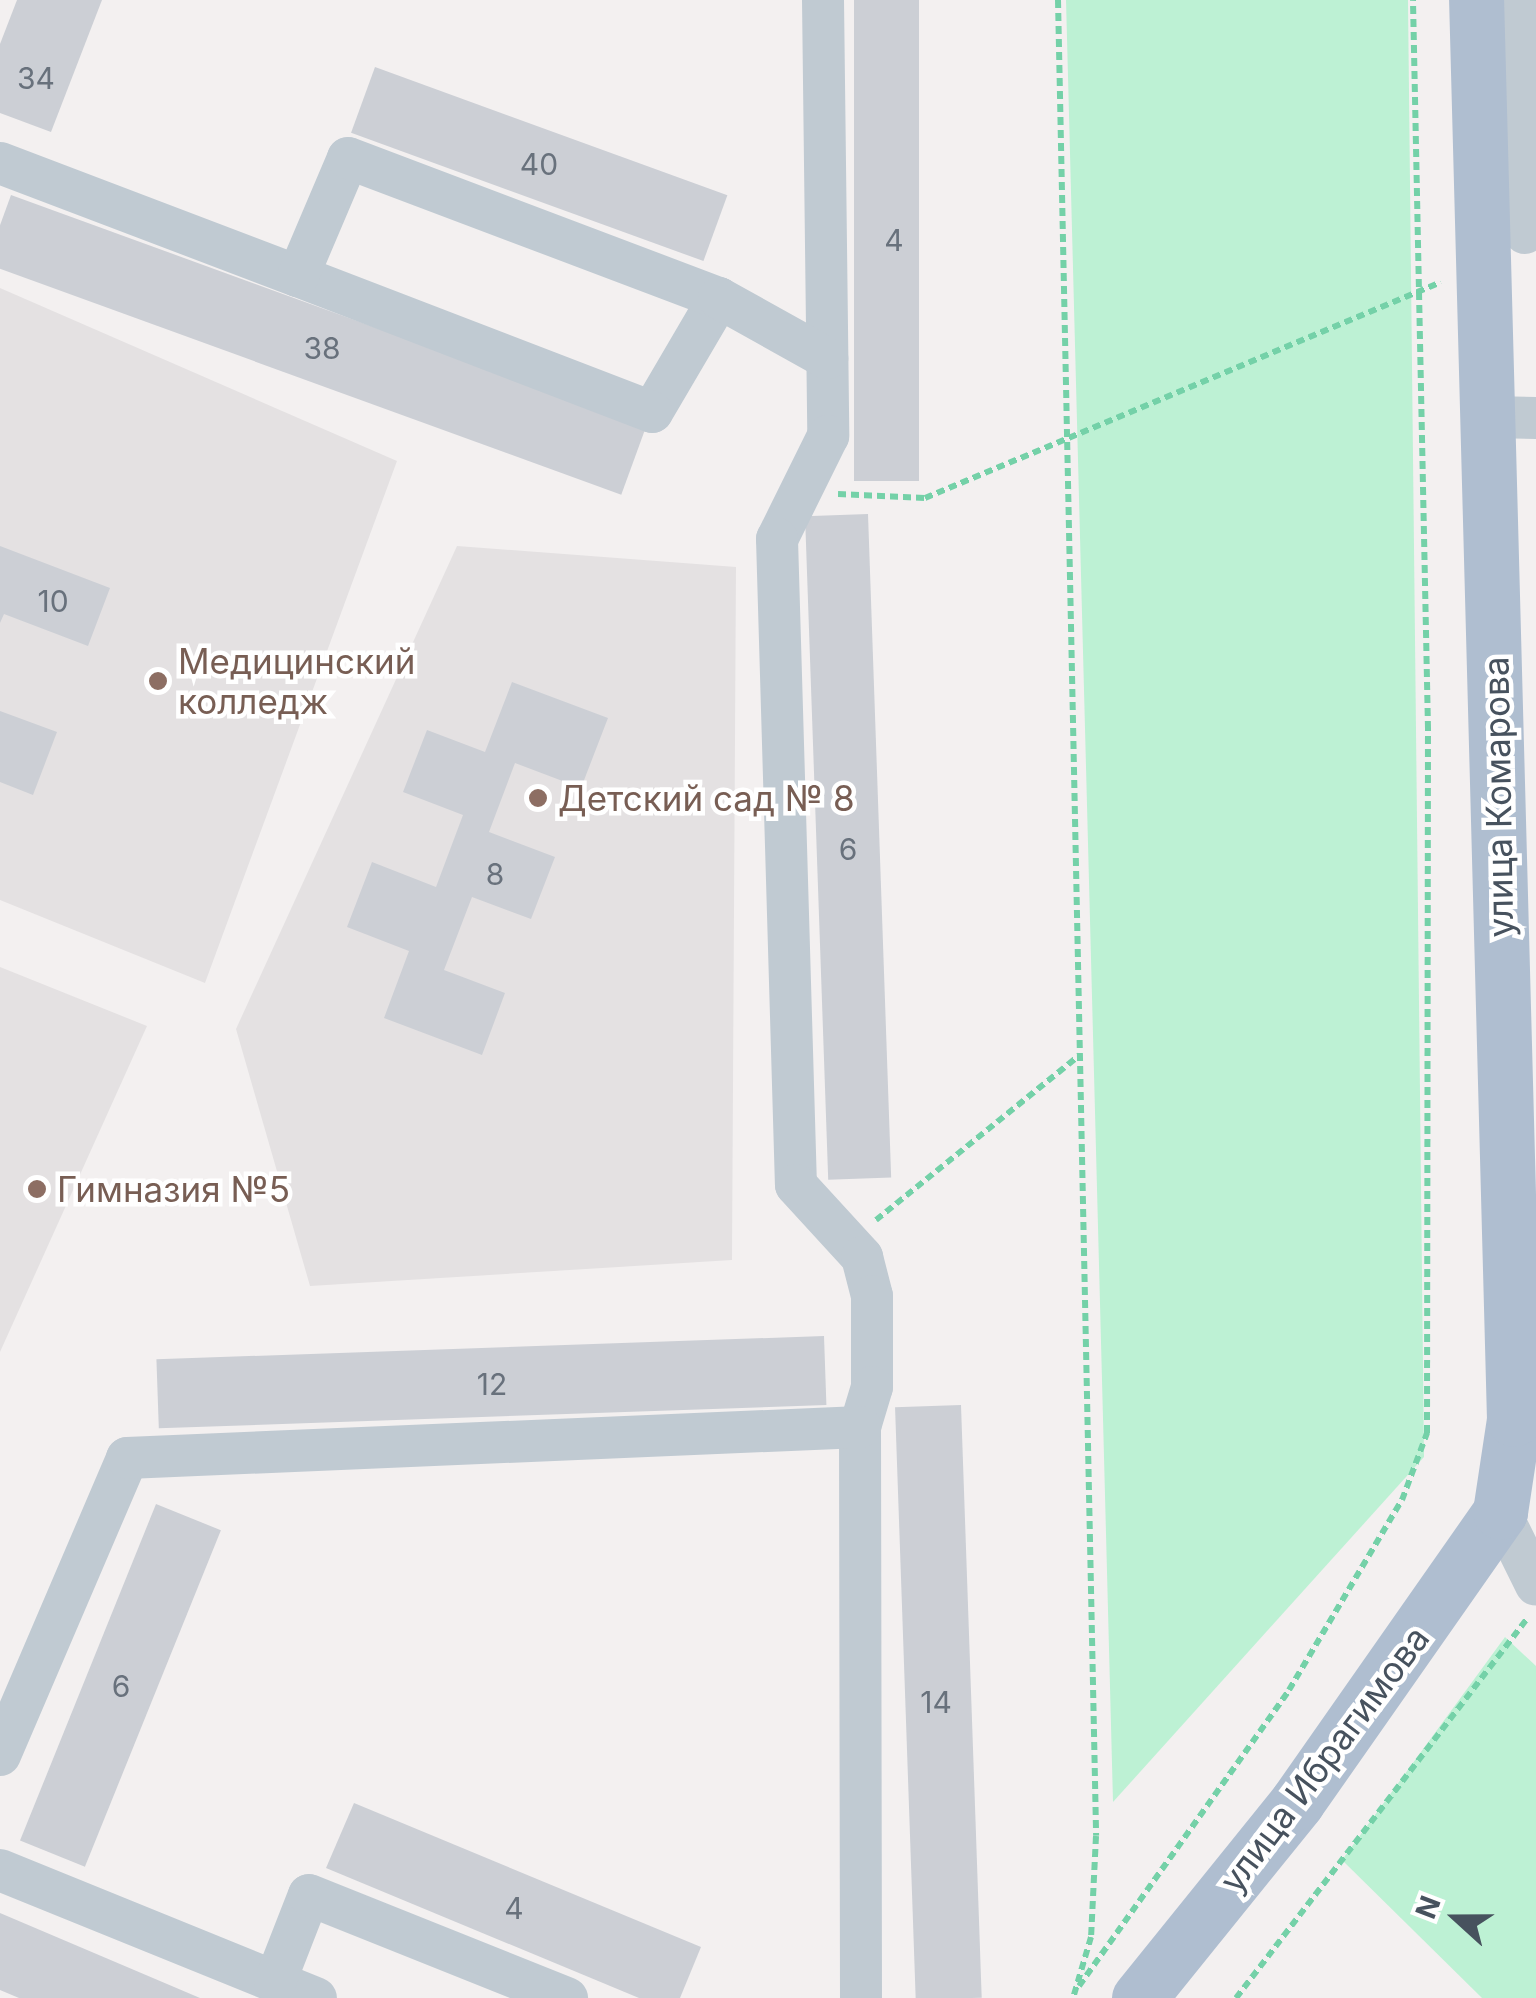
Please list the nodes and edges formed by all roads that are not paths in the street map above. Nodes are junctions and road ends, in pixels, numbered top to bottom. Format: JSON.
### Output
{"nodes":[{"id":1,"x":824,"y":0,"type":"edge"},
{"id":2,"x":1476,"y":0,"type":"edge"},
{"id":3,"x":1522,"y":0,"type":"edge"},
{"id":4,"x":1515,"y":137,"type":"edge"},
{"id":5,"x":0,"y":163,"type":"edge"},
{"id":6,"x":1516,"y":231,"type":"edge"},
{"id":7,"x":298,"y":276,"type":"junction"},
{"id":8,"x":718,"y":298,"type":"junction"},
{"id":9,"x":828,"y":358,"type":"junction"},
{"id":10,"x":1513,"y":418,"type":"edge"},
{"id":11,"x":860,"y":1427,"type":"junction"},
{"id":12,"x":1500,"y":1512,"type":"junction"},
{"id":13,"x":1536,"y":1585,"type":"edge"},
{"id":14,"x":0,"y":1755,"type":"edge"},
{"id":15,"x":0,"y":1870,"type":"edge"},
{"id":16,"x":276,"y":1982,"type":"junction"},
{"id":17,"x":316,"y":1998,"type":"edge"},
{"id":18,"x":567,"y":1998,"type":"edge"},
{"id":19,"x":861,"y":1998,"type":"edge"},
{"id":20,"x":1139,"y":1998,"type":"edge"}],
"edges":[{"from":1,"to":9,"type":"street"},
{"from":2,"to":4,"type":"main road","name":"улица Комарова"},
{"from":3,"to":4,"type":"street"},
{"from":4,"to":6,"type":"main road","name":"улица Комарова"},
{"from":5,"to":7,"type":"street"},
{"from":6,"to":10,"type":"main road","name":"улица Комарова"},
{"from":7,"to":8,"type":"street"},
{"from":7,"to":8,"type":"street"},
{"from":8,"to":9,"type":"street"},
{"from":9,"to":11,"type":"street"},
{"from":10,"to":12,"type":"main road","name":"улица Комарова"},
{"from":11,"to":14,"type":"street"},
{"from":11,"to":19,"type":"street"},
{"from":12,"to":13,"type":"street"},
{"from":12,"to":20,"type":"main road","name":"улица Ибрагимова"},
{"from":15,"to":16,"type":"street"},
{"from":16,"to":17,"type":"street"},
{"from":16,"to":18,"type":"street"}]}
